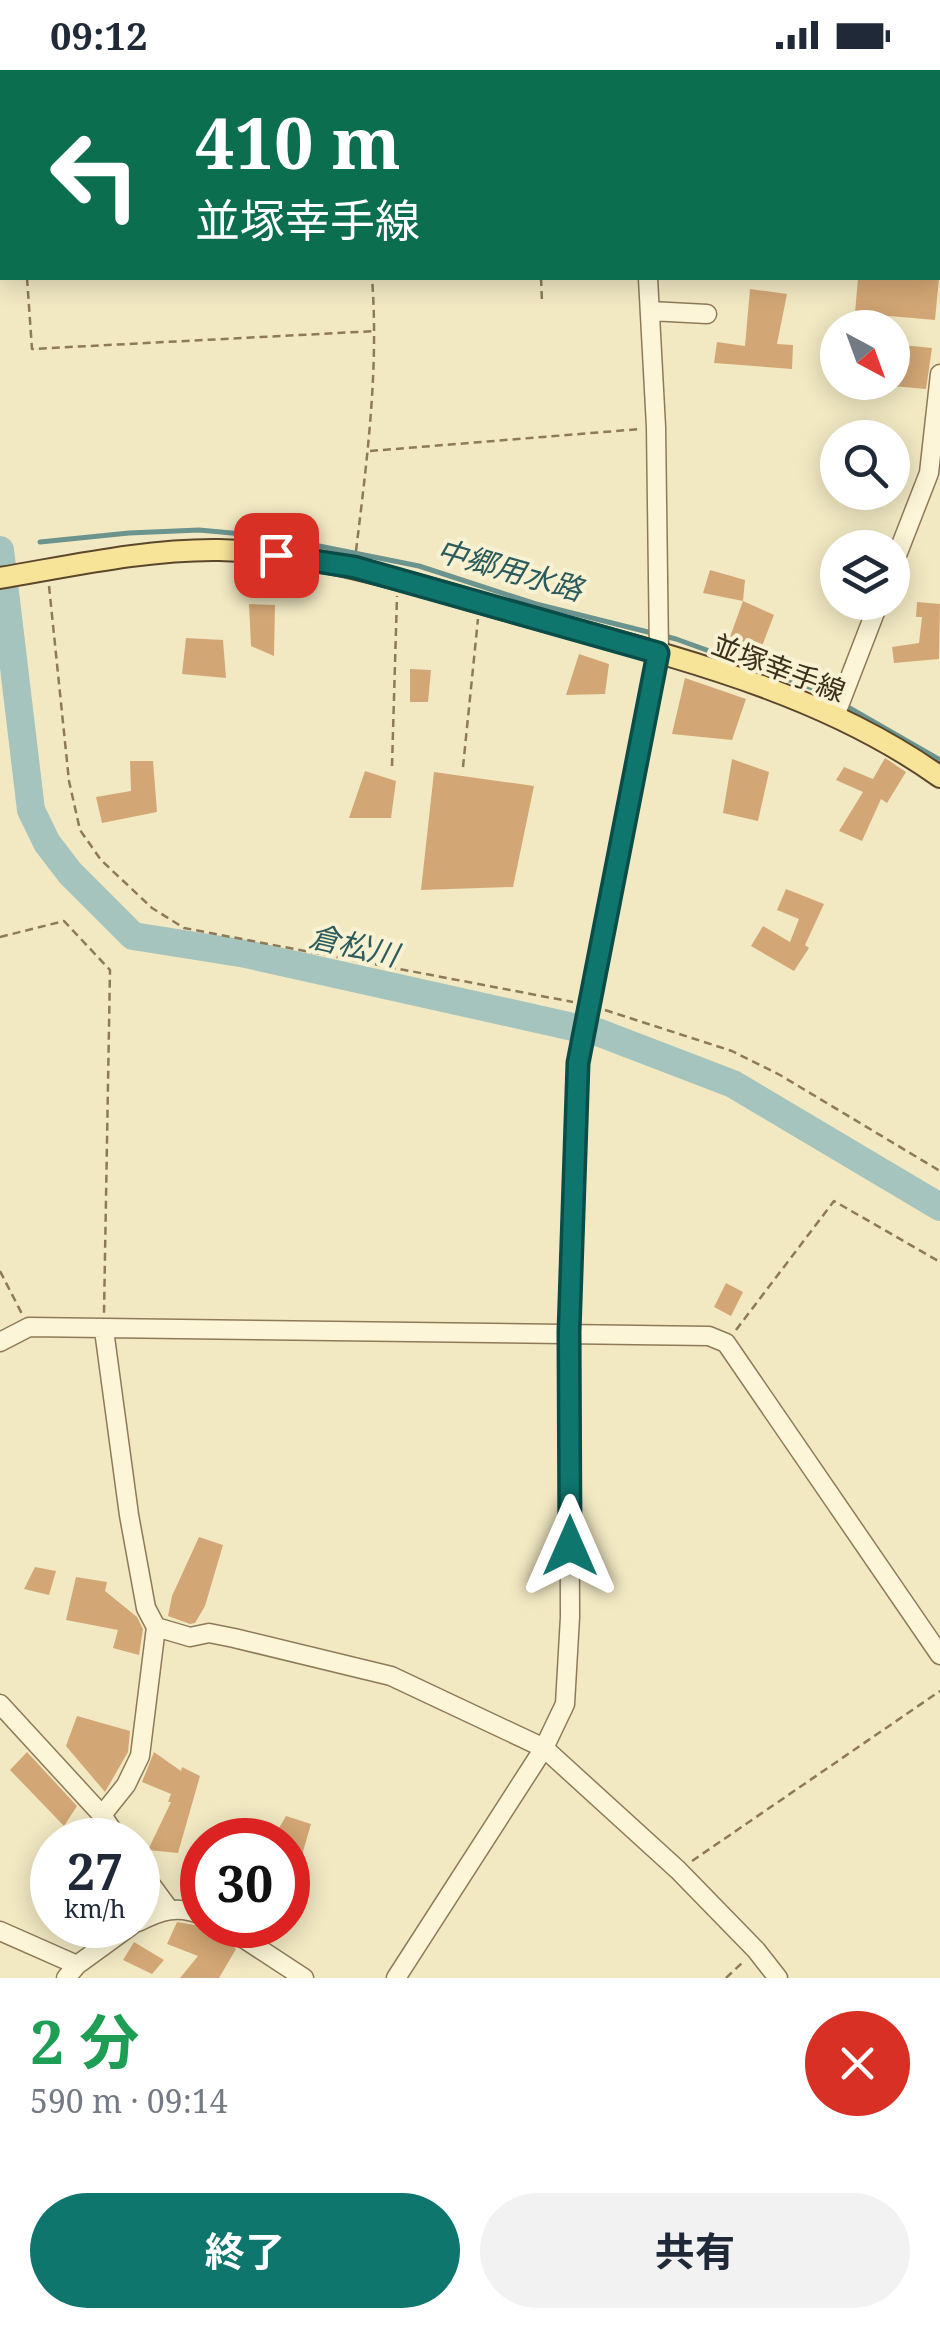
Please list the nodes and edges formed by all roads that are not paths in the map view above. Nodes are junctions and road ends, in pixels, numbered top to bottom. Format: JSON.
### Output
{"nodes":[{"id":1,"x":648,"y":280,"type":"edge"},
{"id":2,"x":650,"y":311,"type":"junction"},
{"id":3,"x":707,"y":314,"type":"dead end"},
{"id":4,"x":940,"y":374,"type":"edge"},
{"id":5,"x":907,"y":530,"type":"edge"},
{"id":6,"x":0,"y":578,"type":"edge"},
{"id":7,"x":872,"y":620,"type":"edge"},
{"id":8,"x":658,"y":653,"type":"junction"},
{"id":9,"x":836,"y":716,"type":"junction"},
{"id":10,"x":940,"y":777,"type":"edge"},
{"id":11,"x":104,"y":1330,"type":"junction"},
{"id":12,"x":569,"y":1332,"type":"junction"},
{"id":13,"x":0,"y":1342,"type":"edge"},
{"id":14,"x":156,"y":1627,"type":"junction"},
{"id":15,"x":940,"y":1655,"type":"edge"},
{"id":16,"x":0,"y":1704,"type":"edge"},
{"id":17,"x":544,"y":1748,"type":"junction"},
{"id":18,"x":102,"y":1814,"type":"junction"},
{"id":19,"x":105,"y":1818,"type":"edge"},
{"id":20,"x":160,"y":1897,"type":"edge"},
{"id":21,"x":169,"y":1909,"type":"junction"},
{"id":22,"x":180,"y":1909,"type":"edge"},
{"id":23,"x":160,"y":1913,"type":"edge"},
{"id":24,"x":0,"y":1931,"type":"edge"},
{"id":25,"x":103,"y":1948,"type":"edge"},
{"id":26,"x":258,"y":1948,"type":"edge"},
{"id":27,"x":71,"y":1972,"type":"edge"},
{"id":28,"x":304,"y":1978,"type":"edge"},
{"id":29,"x":396,"y":1978,"type":"edge"},
{"id":30,"x":778,"y":1978,"type":"edge"}],
"edges":[{"from":1,"to":2,"type":"street"},
{"from":2,"to":3,"type":"street"},
{"from":2,"to":8,"type":"street"},
{"from":4,"to":5,"type":"street"},
{"from":6,"to":8,"type":"main road","name":"並塚幸手線"},
{"from":7,"to":9,"type":"street"},
{"from":8,"to":9,"type":"main road","name":"並塚幸手線"},
{"from":8,"to":12,"type":"street"},
{"from":9,"to":10,"type":"main road","name":"並塚幸手線"},
{"from":11,"to":12,"type":"street"},
{"from":11,"to":13,"type":"street"},
{"from":11,"to":14,"type":"street"},
{"from":12,"to":15,"type":"street"},
{"from":12,"to":17,"type":"street"},
{"from":14,"to":17,"type":"street"},
{"from":14,"to":18,"type":"street"},
{"from":16,"to":18,"type":"street"},
{"from":17,"to":29,"type":"street"},
{"from":17,"to":30,"type":"street"},
{"from":18,"to":19,"type":"street"},
{"from":20,"to":21,"type":"street"},
{"from":21,"to":22,"type":"street"},
{"from":21,"to":23,"type":"street"},
{"from":24,"to":27,"type":"street"},
{"from":25,"to":27,"type":"street"},
{"from":26,"to":28,"type":"street"}]}
